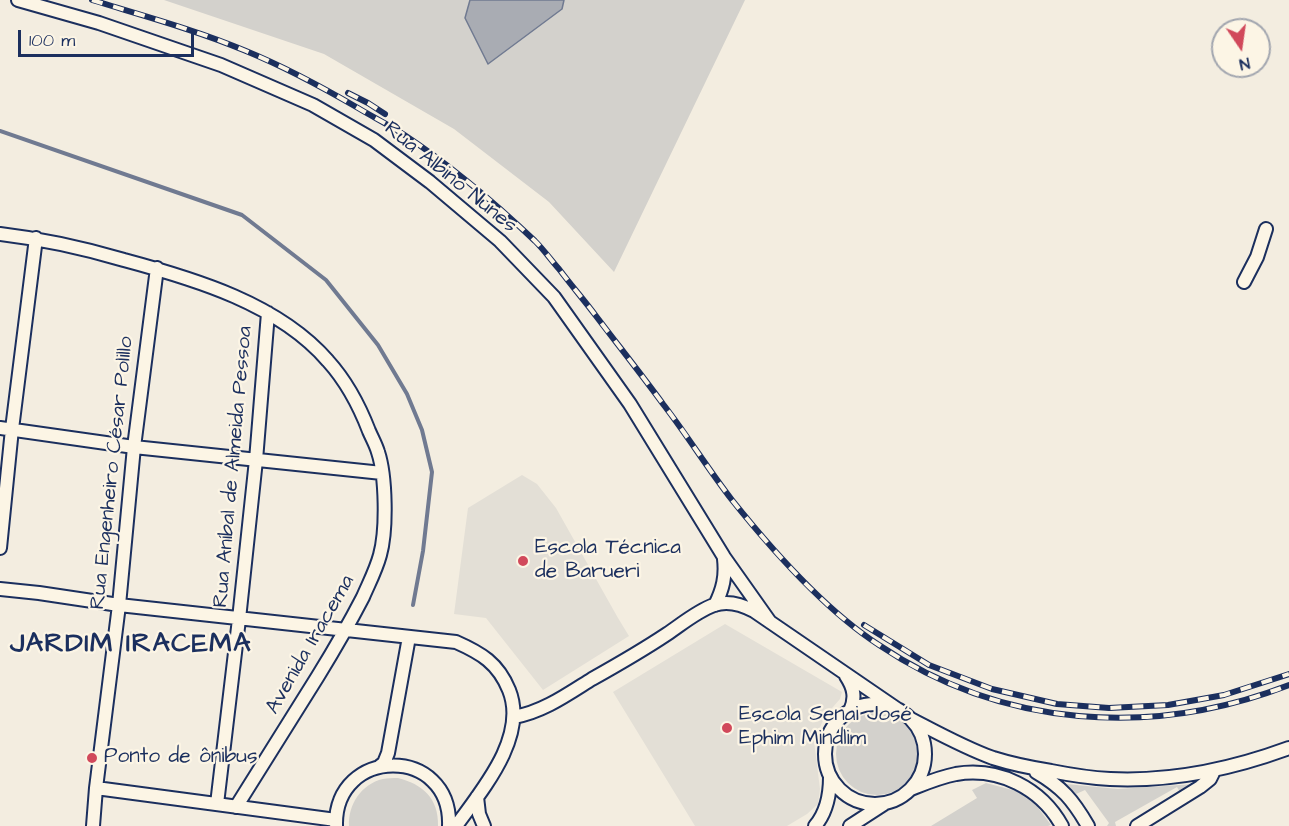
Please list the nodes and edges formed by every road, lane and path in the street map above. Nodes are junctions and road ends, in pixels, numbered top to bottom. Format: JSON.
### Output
{"nodes":[{"id":1,"x":18,"y":0,"type":"edge"},
{"id":2,"x":1266,"y":229,"type":"dead end"},
{"id":3,"x":0,"y":234,"type":"edge"},
{"id":4,"x":36,"y":238,"type":"junction"},
{"id":5,"x":157,"y":268,"type":"junction"},
{"id":6,"x":1244,"y":282,"type":"dead end"},
{"id":7,"x":268,"y":313,"type":"junction"},
{"id":8,"x":6,"y":429,"type":"edge"},
{"id":9,"x":134,"y":447,"type":"junction"},
{"id":10,"x":256,"y":460,"type":"junction"},
{"id":11,"x":382,"y":473,"type":"junction"},
{"id":12,"x":0,"y":548,"type":"edge"},
{"id":13,"x":724,"y":557,"type":"junction"},
{"id":14,"x":0,"y":589,"type":"edge"},
{"id":15,"x":715,"y":604,"type":"junction"},
{"id":16,"x":119,"y":605,"type":"junction"},
{"id":17,"x":239,"y":619,"type":"junction"},
{"id":18,"x":770,"y":622,"type":"junction"},
{"id":19,"x":346,"y":630,"type":"junction"},
{"id":20,"x":409,"y":637,"type":"junction"},
{"id":21,"x":844,"y":673,"type":"junction"},
{"id":22,"x":850,"y":711,"type":"junction"},
{"id":23,"x":907,"y":716,"type":"junction"},
{"id":24,"x":514,"y":717,"type":"junction"},
{"id":25,"x":1289,"y":748,"type":"edge"},
{"id":26,"x":380,"y":766,"type":"junction"},
{"id":27,"x":1026,"y":767,"type":"junction"},
{"id":28,"x":1214,"y":771,"type":"junction"},
{"id":29,"x":830,"y":777,"type":"junction"},
{"id":30,"x":96,"y":788,"type":"junction"},
{"id":31,"x":910,"y":790,"type":"junction"},
{"id":32,"x":477,"y":798,"type":"junction"},
{"id":33,"x":887,"y":803,"type":"junction"},
{"id":34,"x":217,"y":804,"type":"junction"},
{"id":35,"x":236,"y":807,"type":"junction"},
{"id":36,"x":336,"y":823,"type":"edge"},
{"id":37,"x":93,"y":826,"type":"edge"},
{"id":38,"x":449,"y":826,"type":"edge"},
{"id":39,"x":456,"y":826,"type":"edge"},
{"id":40,"x":484,"y":826,"type":"edge"},
{"id":41,"x":815,"y":826,"type":"edge"},
{"id":42,"x":850,"y":826,"type":"edge"},
{"id":43,"x":1062,"y":826,"type":"edge"},
{"id":44,"x":1088,"y":826,"type":"edge"},
{"id":45,"x":1137,"y":826,"type":"edge"}],
"edges":[{"from":1,"to":13,"type":"street","name":"Rua Albino Nunes"},
{"from":2,"to":6,"type":"street"},
{"from":3,"to":4,"type":"street","name":"Avenida Iracema"},
{"from":4,"to":5,"type":"street","name":"Avenida Iracema"},
{"from":4,"to":8,"type":"street"},
{"from":5,"to":7,"type":"street","name":"Avenida Iracema"},
{"from":5,"to":9,"type":"street","name":"Rua Engenheiro César Polillo"},
{"from":7,"to":10,"type":"street","name":"Rua Aníbal de Almeida Pessoa"},
{"from":7,"to":11,"type":"street","name":"Avenida Iracema"},
{"from":8,"to":9,"type":"street"},
{"from":8,"to":12,"type":"street"},
{"from":9,"to":10,"type":"street"},
{"from":9,"to":16,"type":"street","name":"Rua Engenheiro César Polillo"},
{"from":10,"to":11,"type":"street"},
{"from":10,"to":17,"type":"street","name":"Rua Aníbal de Almeida Pessoa"},
{"from":11,"to":19,"type":"street","name":"Avenida Iracema"},
{"from":13,"to":15,"type":"street"},
{"from":13,"to":18,"type":"street","name":"Rua Albino Nunes"},
{"from":14,"to":16,"type":"street"},
{"from":15,"to":18,"type":"street"},
{"from":15,"to":24,"type":"street"},
{"from":16,"to":17,"type":"street"},
{"from":16,"to":30,"type":"street","name":"Rua Engenheiro César Polillo"},
{"from":17,"to":19,"type":"street"},
{"from":17,"to":34,"type":"street","name":"Rua Aníbal de Almeida Pessoa"},
{"from":18,"to":21,"type":"street"},
{"from":19,"to":20,"type":"street"},
{"from":19,"to":35,"type":"street","name":"Avenida Iracema"},
{"from":20,"to":24,"type":"street"},
{"from":20,"to":26,"type":"street"},
{"from":21,"to":22,"type":"street"},
{"from":21,"to":23,"type":"street"},
{"from":22,"to":23,"type":"street"},
{"from":22,"to":29,"type":"street"},
{"from":23,"to":27,"type":"street"},
{"from":23,"to":31,"type":"street"},
{"from":24,"to":32,"type":"street"},
{"from":25,"to":28,"type":"street"},
{"from":26,"to":36,"type":"street"},
{"from":26,"to":38,"type":"street"},
{"from":27,"to":28,"type":"street"},
{"from":27,"to":44,"type":"street"},
{"from":28,"to":45,"type":"street"},
{"from":29,"to":33,"type":"street"},
{"from":29,"to":41,"type":"street"},
{"from":30,"to":34,"type":"street"},
{"from":30,"to":37,"type":"street","name":"Rua Engenheiro César Polillo"},
{"from":31,"to":33,"type":"street"},
{"from":31,"to":43,"type":"street"},
{"from":32,"to":39,"type":"street"},
{"from":32,"to":40,"type":"street"},
{"from":33,"to":42,"type":"street"},
{"from":34,"to":35,"type":"street"},
{"from":35,"to":36,"type":"street"}]}
